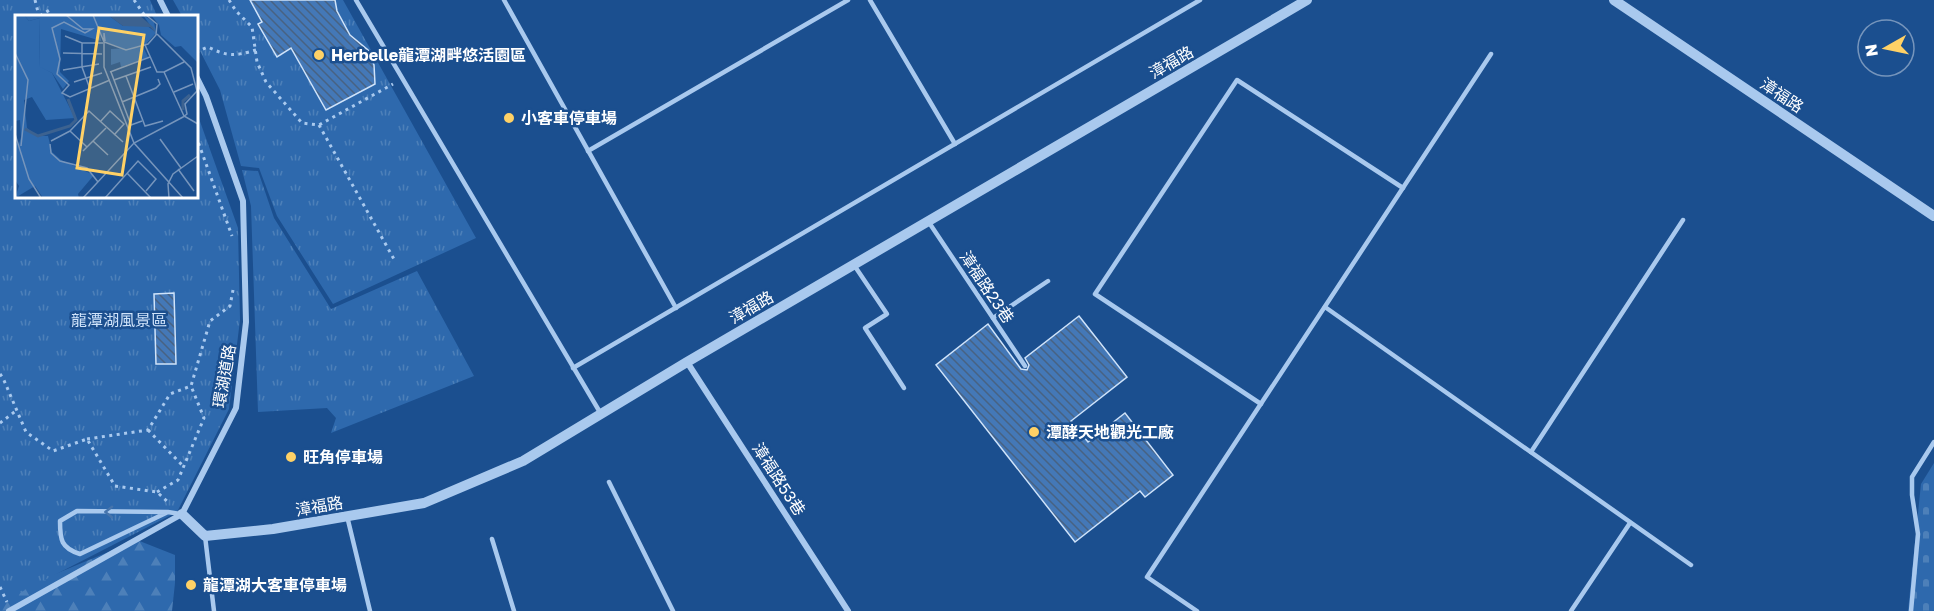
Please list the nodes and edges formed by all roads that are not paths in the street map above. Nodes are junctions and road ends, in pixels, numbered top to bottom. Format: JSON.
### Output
{"nodes":[{"id":1,"x":160,"y":0,"type":"edge"},
{"id":2,"x":356,"y":0,"type":"edge"},
{"id":3,"x":504,"y":0,"type":"edge"},
{"id":4,"x":849,"y":0,"type":"edge"},
{"id":5,"x":870,"y":0,"type":"edge"},
{"id":6,"x":1200,"y":0,"type":"edge"},
{"id":7,"x":1307,"y":0,"type":"edge"},
{"id":8,"x":1614,"y":0,"type":"edge"},
{"id":9,"x":168,"y":15,"type":"edge"},
{"id":10,"x":1491,"y":54,"type":"dead end"},
{"id":11,"x":198,"y":80,"type":"edge"},
{"id":12,"x":955,"y":144,"type":"junction"},
{"id":13,"x":588,"y":151,"type":"junction"},
{"id":14,"x":1403,"y":188,"type":"junction"},
{"id":15,"x":1934,"y":216,"type":"edge"},
{"id":16,"x":1683,"y":220,"type":"dead end"},
{"id":17,"x":928,"y":221,"type":"junction"},
{"id":18,"x":854,"y":265,"type":"junction"},
{"id":19,"x":1048,"y":281,"type":"dead end"},
{"id":20,"x":1326,"y":307,"type":"junction"},
{"id":21,"x":676,"y":308,"type":"junction"},
{"id":22,"x":993,"y":318,"type":"junction"},
{"id":23,"x":687,"y":362,"type":"junction"},
{"id":24,"x":1025,"y":366,"type":"dead end"},
{"id":25,"x":573,"y":368,"type":"junction"},
{"id":26,"x":904,"y":388,"type":"dead end"},
{"id":27,"x":1261,"y":404,"type":"junction"},
{"id":28,"x":601,"y":414,"type":"junction"},
{"id":29,"x":1934,"y":442,"type":"edge"},
{"id":30,"x":1530,"y":452,"type":"junction"},
{"id":31,"x":609,"y":482,"type":"dead end"},
{"id":32,"x":168,"y":512,"type":"junction"},
{"id":33,"x":182,"y":514,"type":"junction"},
{"id":34,"x":348,"y":516,"type":"junction"},
{"id":35,"x":1630,"y":523,"type":"junction"},
{"id":36,"x":205,"y":536,"type":"junction"},
{"id":37,"x":492,"y":539,"type":"dead end"},
{"id":38,"x":1691,"y":566,"type":"dead end"},
{"id":39,"x":8,"y":608,"type":"edge"},
{"id":40,"x":214,"y":611,"type":"edge"},
{"id":41,"x":370,"y":611,"type":"edge"},
{"id":42,"x":514,"y":611,"type":"edge"},
{"id":43,"x":673,"y":611,"type":"edge"},
{"id":44,"x":848,"y":611,"type":"edge"},
{"id":45,"x":1197,"y":611,"type":"edge"},
{"id":46,"x":1571,"y":611,"type":"edge"},
{"id":47,"x":1911,"y":611,"type":"edge"}],
"edges":[{"from":1,"to":9,"type":"street"},
{"from":2,"to":25,"type":"lane"},
{"from":3,"to":13,"type":"lane"},
{"from":4,"to":13,"type":"lane"},
{"from":5,"to":12,"type":"lane"},
{"from":6,"to":12,"type":"lane"},
{"from":7,"to":17,"type":"street","name":"漳福路"},
{"from":8,"to":15,"type":"street","name":"漳福路"},
{"from":10,"to":14,"type":"lane"},
{"from":11,"to":33,"type":"street","name":"環湖道路"},
{"from":12,"to":21,"type":"lane"},
{"from":13,"to":21,"type":"lane"},
{"from":14,"to":20,"type":"lane"},
{"from":14,"to":27,"type":"lane"},
{"from":16,"to":30,"type":"lane"},
{"from":17,"to":18,"type":"street","name":"漳福路"},
{"from":17,"to":22,"type":"lane","name":"漳福路23巷"},
{"from":18,"to":23,"type":"street","name":"漳福路"},
{"from":18,"to":26,"type":"lane"},
{"from":19,"to":22,"type":"lane"},
{"from":20,"to":27,"type":"lane"},
{"from":20,"to":30,"type":"lane"},
{"from":21,"to":25,"type":"lane"},
{"from":22,"to":24,"type":"lane","name":"漳福路23巷"},
{"from":23,"to":28,"type":"street","name":"漳福路"},
{"from":23,"to":44,"type":"street","name":"漳福路53巷"},
{"from":25,"to":28,"type":"lane"},
{"from":27,"to":45,"type":"lane"},
{"from":28,"to":34,"type":"street","name":"漳福路"},
{"from":29,"to":47,"type":"lane"},
{"from":30,"to":35,"type":"lane"},
{"from":31,"to":43,"type":"lane"},
{"from":32,"to":32,"type":"lane","one_way":true},
{"from":32,"to":33,"type":"lane"},
{"from":33,"to":36,"type":"street"},
{"from":33,"to":39,"type":"street"},
{"from":34,"to":36,"type":"street","name":"漳福路"},
{"from":34,"to":41,"type":"lane"},
{"from":35,"to":38,"type":"lane"},
{"from":35,"to":46,"type":"lane"},
{"from":36,"to":40,"type":"lane"},
{"from":37,"to":42,"type":"lane"}]}
